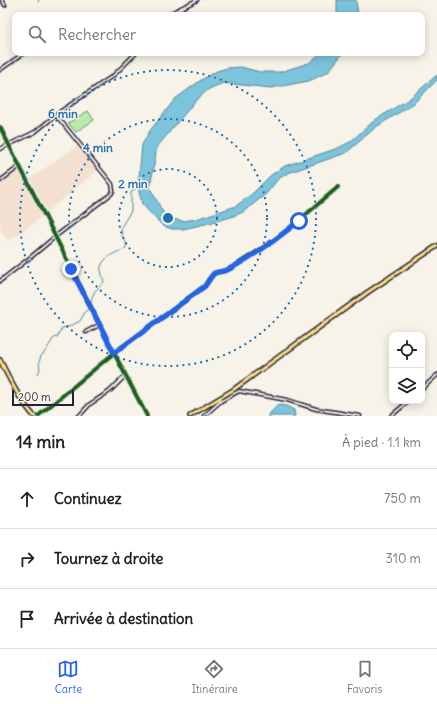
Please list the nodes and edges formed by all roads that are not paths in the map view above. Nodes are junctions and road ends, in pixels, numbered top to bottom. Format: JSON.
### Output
{"nodes":[{"id":1,"x":2,"y":0,"type":"edge"},
{"id":2,"x":197,"y":0,"type":"edge"},
{"id":3,"x":5,"y":5,"type":"dead end"},
{"id":4,"x":173,"y":12,"type":"edge"},
{"id":5,"x":20,"y":56,"type":"edge"},
{"id":6,"x":133,"y":56,"type":"edge"},
{"id":7,"x":0,"y":70,"type":"edge"},
{"id":8,"x":56,"y":115,"type":"junction"},
{"id":9,"x":0,"y":127,"type":"edge"},
{"id":10,"x":9,"y":145,"type":"junction"},
{"id":11,"x":0,"y":149,"type":"edge"},
{"id":12,"x":20,"y":166,"type":"junction"},
{"id":13,"x":0,"y":181,"type":"edge"},
{"id":14,"x":338,"y":187,"type":"dead end"},
{"id":15,"x":56,"y":236,"type":"junction"},
{"id":16,"x":437,"y":246,"type":"edge"},
{"id":17,"x":0,"y":281,"type":"edge"},
{"id":18,"x":99,"y":324,"type":"junction"},
{"id":19,"x":86,"y":332,"type":"dead end"},
{"id":20,"x":114,"y":353,"type":"junction"},
{"id":21,"x":0,"y":360,"type":"edge"},
{"id":22,"x":126,"y":375,"type":"junction"},
{"id":23,"x":437,"y":375,"type":"edge"},
{"id":24,"x":240,"y":386,"type":"junction"},
{"id":25,"x":425,"y":386,"type":"edge"},
{"id":26,"x":238,"y":391,"type":"junction"},
{"id":27,"x":234,"y":393,"type":"junction"},
{"id":28,"x":222,"y":397,"type":"junction"},
{"id":29,"x":217,"y":400,"type":"junction"},
{"id":30,"x":218,"y":404,"type":"junction"},
{"id":31,"x":406,"y":404,"type":"edge"},
{"id":32,"x":34,"y":416,"type":"edge"},
{"id":33,"x":38,"y":416,"type":"edge"},
{"id":34,"x":79,"y":416,"type":"edge"},
{"id":35,"x":147,"y":416,"type":"edge"},
{"id":36,"x":190,"y":416,"type":"edge"},
{"id":37,"x":204,"y":416,"type":"edge"},
{"id":38,"x":360,"y":416,"type":"edge"},
{"id":39,"x":391,"y":416,"type":"edge"}],
"edges":[{"from":1,"to":3,"type":"street"},
{"from":2,"to":4,"type":"street"},
{"from":5,"to":7,"type":"street"},
{"from":6,"to":8,"type":"street"},
{"from":8,"to":10,"type":"street"},
{"from":8,"to":15,"type":"street"},
{"from":9,"to":10,"type":"street"},
{"from":10,"to":11,"type":"street"},
{"from":10,"to":12,"type":"street"},
{"from":12,"to":13,"type":"street"},
{"from":12,"to":15,"type":"street"},
{"from":14,"to":20,"type":"street"},
{"from":15,"to":17,"type":"street"},
{"from":15,"to":18,"type":"street"},
{"from":16,"to":24,"type":"main road"},
{"from":18,"to":19,"type":"street"},
{"from":18,"to":20,"type":"street"},
{"from":20,"to":22,"type":"street"},
{"from":20,"to":33,"type":"street"},
{"from":21,"to":32,"type":"main road"},
{"from":22,"to":34,"type":"street"},
{"from":22,"to":35,"type":"street"},
{"from":23,"to":25,"type":"street"},
{"from":24,"to":26,"type":"street"},
{"from":24,"to":28,"type":"main road"},
{"from":26,"to":27,"type":"street"},
{"from":26,"to":38,"type":"street"},
{"from":27,"to":28,"type":"street"},
{"from":27,"to":30,"type":"street"},
{"from":28,"to":29,"type":"main road"},
{"from":29,"to":30,"type":"street"},
{"from":29,"to":36,"type":"main road"},
{"from":30,"to":37,"type":"street"},
{"from":31,"to":39,"type":"street"}]}
